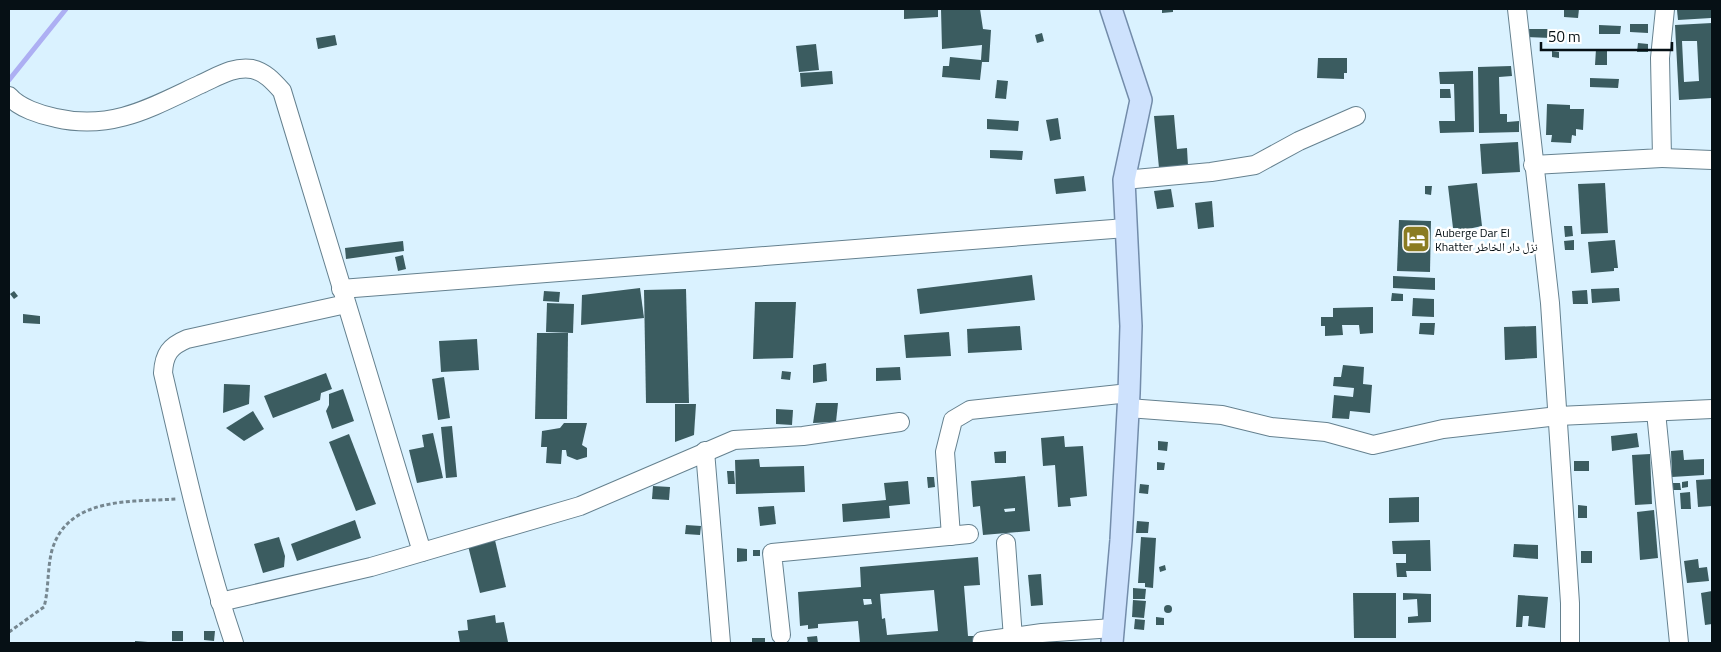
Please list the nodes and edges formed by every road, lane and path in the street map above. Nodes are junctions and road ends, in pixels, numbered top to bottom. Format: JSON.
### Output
{"nodes":[{"id":1,"x":1111,"y":9,"type":"edge"},
{"id":2,"x":1517,"y":9,"type":"edge"},
{"id":3,"x":1665,"y":9,"type":"edge"},
{"id":4,"x":9,"y":96,"type":"edge"},
{"id":5,"x":1356,"y":116,"type":"dead end"},
{"id":6,"x":1662,"y":158,"type":"junction"},
{"id":7,"x":1712,"y":160,"type":"edge"},
{"id":8,"x":1533,"y":165,"type":"junction"},
{"id":9,"x":1124,"y":180,"type":"junction"},
{"id":10,"x":1126,"y":228,"type":"junction"},
{"id":11,"x":343,"y":297,"type":"junction"},
{"id":12,"x":1129,"y":400,"type":"junction"},
{"id":13,"x":1712,"y":409,"type":"edge"},
{"id":14,"x":1656,"y":412,"type":"junction"},
{"id":15,"x":1558,"y":416,"type":"junction"},
{"id":16,"x":900,"y":422,"type":"dead end"},
{"id":17,"x":705,"y":452,"type":"junction"},
{"id":18,"x":192,"y":498,"type":"junction"},
{"id":19,"x":969,"y":534,"type":"dead end"},
{"id":20,"x":951,"y":536,"type":"junction"},
{"id":21,"x":1006,"y":544,"type":"dead end"},
{"id":22,"x":422,"y":552,"type":"junction"},
{"id":23,"x":220,"y":602,"type":"junction"},
{"id":24,"x":9,"y":632,"type":"edge"},
{"id":25,"x":780,"y":635,"type":"dead end"},
{"id":26,"x":1112,"y":636,"type":"edge"},
{"id":27,"x":1013,"y":638,"type":"junction"},
{"id":28,"x":982,"y":641,"type":"dead end"},
{"id":29,"x":234,"y":643,"type":"edge"},
{"id":30,"x":720,"y":643,"type":"edge"},
{"id":31,"x":1570,"y":643,"type":"edge"},
{"id":32,"x":1679,"y":643,"type":"edge"}],
"edges":[{"from":1,"to":9,"type":"main road"},
{"from":2,"to":8,"type":"street"},
{"from":3,"to":6,"type":"street"},
{"from":4,"to":11,"type":"street"},
{"from":5,"to":9,"type":"street"},
{"from":6,"to":7,"type":"street"},
{"from":6,"to":8,"type":"street"},
{"from":8,"to":15,"type":"street"},
{"from":9,"to":10,"type":"main road"},
{"from":10,"to":11,"type":"street"},
{"from":10,"to":12,"type":"main road"},
{"from":11,"to":18,"type":"street"},
{"from":11,"to":22,"type":"street"},
{"from":12,"to":15,"type":"street"},
{"from":12,"to":20,"type":"street"},
{"from":12,"to":26,"type":"main road"},
{"from":13,"to":14,"type":"street"},
{"from":14,"to":15,"type":"street"},
{"from":14,"to":32,"type":"street"},
{"from":15,"to":31,"type":"street"},
{"from":16,"to":17,"type":"street"},
{"from":17,"to":22,"type":"street"},
{"from":17,"to":30,"type":"street"},
{"from":18,"to":23,"type":"street"},
{"from":18,"to":24,"type":"path"},
{"from":19,"to":20,"type":"street"},
{"from":20,"to":25,"type":"street"},
{"from":21,"to":27,"type":"street"},
{"from":22,"to":23,"type":"street"},
{"from":23,"to":29,"type":"street"},
{"from":26,"to":27,"type":"street"},
{"from":27,"to":28,"type":"street"}]}
